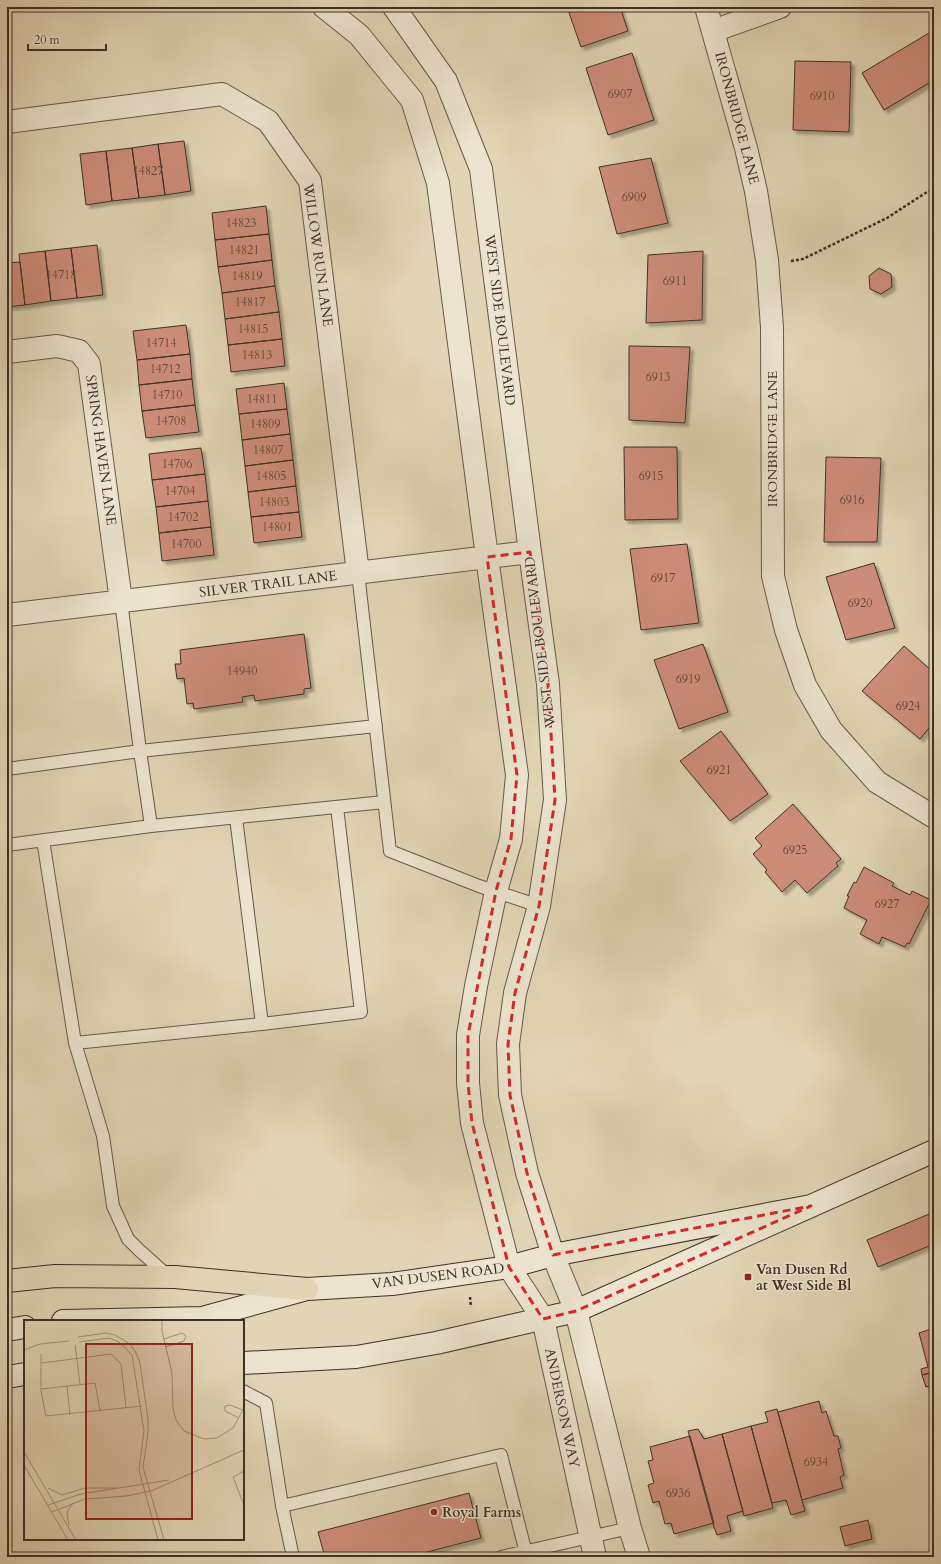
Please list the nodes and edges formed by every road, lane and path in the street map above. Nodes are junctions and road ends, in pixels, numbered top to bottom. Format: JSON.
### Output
{"nodes":[{"id":1,"x":324,"y":7,"type":"edge"},
{"id":2,"x":394,"y":7,"type":"edge"},
{"id":3,"x":706,"y":7,"type":"edge"},
{"id":4,"x":780,"y":7,"type":"edge"},
{"id":5,"x":713,"y":31,"type":"junction"},
{"id":6,"x":7,"y":122,"type":"edge"},
{"id":7,"x":934,"y":190,"type":"edge"},
{"id":8,"x":767,"y":260,"type":"junction"},
{"id":9,"x":7,"y":352,"type":"edge"},
{"id":10,"x":530,"y":552,"type":"junction"},
{"id":11,"x":487,"y":557,"type":"junction"},
{"id":12,"x":358,"y":573,"type":"junction"},
{"id":13,"x":121,"y":601,"type":"junction"},
{"id":14,"x":7,"y":615,"type":"edge"},
{"id":15,"x":376,"y":726,"type":"junction"},
{"id":16,"x":140,"y":751,"type":"junction"},
{"id":17,"x":7,"y":769,"type":"edge"},
{"id":18,"x":384,"y":802,"type":"junction"},
{"id":19,"x":337,"y":807,"type":"junction"},
{"id":20,"x":934,"y":817,"type":"edge"},
{"id":21,"x":236,"y":818,"type":"junction"},
{"id":22,"x":151,"y":826,"type":"junction"},
{"id":23,"x":43,"y":840,"type":"junction"},
{"id":24,"x":7,"y":845,"type":"edge"},
{"id":25,"x":496,"y":891,"type":"junction"},
{"id":26,"x":538,"y":906,"type":"junction"},
{"id":27,"x":262,"y":1024,"type":"junction"},
{"id":28,"x":75,"y":1043,"type":"junction"},
{"id":29,"x":934,"y":1151,"type":"edge"},
{"id":30,"x":811,"y":1206,"type":"junction"},
{"id":31,"x":553,"y":1255,"type":"junction"},
{"id":32,"x":509,"y":1267,"type":"junction"},
{"id":33,"x":169,"y":1277,"type":"junction"},
{"id":34,"x":7,"y":1281,"type":"edge"},
{"id":35,"x":307,"y":1289,"type":"junction"},
{"id":36,"x":576,"y":1311,"type":"junction"},
{"id":37,"x":543,"y":1319,"type":"junction"},
{"id":38,"x":109,"y":1320,"type":"edge"},
{"id":39,"x":24,"y":1327,"type":"edge"},
{"id":40,"x":7,"y":1330,"type":"edge"},
{"id":41,"x":244,"y":1363,"type":"edge"},
{"id":42,"x":24,"y":1374,"type":"edge"},
{"id":43,"x":7,"y":1377,"type":"edge"},
{"id":44,"x":244,"y":1392,"type":"edge"},
{"id":45,"x":282,"y":1506,"type":"junction"},
{"id":46,"x":630,"y":1528,"type":"junction"},
{"id":47,"x":593,"y":1547,"type":"edge"},
{"id":48,"x":527,"y":1554,"type":"edge"},
{"id":49,"x":293,"y":1557,"type":"edge"},
{"id":50,"x":501,"y":1557,"type":"edge"},
{"id":51,"x":639,"y":1557,"type":"edge"}],
"edges":[{"from":1,"to":11,"type":"street"},
{"from":2,"to":10,"type":"street","name":"WEST SIDE BOULEVARD"},
{"from":3,"to":5,"type":"street","name":"IRONBRIDGE LANE"},
{"from":4,"to":5,"type":"street"},
{"from":5,"to":8,"type":"street","name":"IRONBRIDGE LANE"},
{"from":6,"to":12,"type":"street","name":"WILLOW RUN LANE"},
{"from":7,"to":8,"type":"path"},
{"from":8,"to":20,"type":"street","name":"IRONBRIDGE LANE"},
{"from":9,"to":13,"type":"street","name":"SPRING HAVEN LANE"},
{"from":10,"to":11,"type":"street","name":"SILVER TRAIL LANE"},
{"from":10,"to":26,"type":"street","name":"WEST SIDE BOULEVARD"},
{"from":11,"to":12,"type":"street","name":"SILVER TRAIL LANE"},
{"from":11,"to":25,"type":"street"},
{"from":12,"to":13,"type":"street","name":"SILVER TRAIL LANE"},
{"from":12,"to":15,"type":"lane"},
{"from":13,"to":14,"type":"street","name":"SILVER TRAIL LANE"},
{"from":13,"to":16,"type":"lane"},
{"from":15,"to":16,"type":"lane"},
{"from":15,"to":18,"type":"lane"},
{"from":16,"to":17,"type":"lane"},
{"from":16,"to":22,"type":"lane"},
{"from":18,"to":19,"type":"lane"},
{"from":18,"to":25,"type":"lane"},
{"from":19,"to":21,"type":"lane"},
{"from":19,"to":27,"type":"lane"},
{"from":21,"to":22,"type":"lane"},
{"from":21,"to":27,"type":"lane"},
{"from":22,"to":23,"type":"lane"},
{"from":23,"to":24,"type":"lane"},
{"from":23,"to":28,"type":"lane"},
{"from":25,"to":26,"type":"lane"},
{"from":25,"to":32,"type":"street"},
{"from":26,"to":31,"type":"street","name":"WEST SIDE BOULEVARD"},
{"from":27,"to":28,"type":"lane"},
{"from":28,"to":33,"type":"lane"},
{"from":29,"to":30,"type":"street","name":"VAN DUSEN ROAD"},
{"from":30,"to":31,"type":"street","name":"VAN DUSEN ROAD"},
{"from":30,"to":36,"type":"street","name":"VAN DUSEN ROAD"},
{"from":31,"to":32,"type":"street","name":"VAN DUSEN ROAD"},
{"from":31,"to":36,"type":"street","name":"WEST SIDE BOULEVARD"},
{"from":32,"to":35,"type":"street","name":"VAN DUSEN ROAD"},
{"from":32,"to":37,"type":"street","name":"ANDERSON WAY"},
{"from":33,"to":34,"type":"main road"},
{"from":33,"to":35,"type":"main road"},
{"from":35,"to":38,"type":"street","name":"VAN DUSEN ROAD"},
{"from":36,"to":37,"type":"street","name":"VAN DUSEN ROAD"},
{"from":36,"to":46,"type":"street"},
{"from":37,"to":41,"type":"street","name":"VAN DUSEN ROAD"},
{"from":37,"to":47,"type":"street","name":"ANDERSON WAY"},
{"from":39,"to":40,"type":"street"},
{"from":42,"to":43,"type":"street"},
{"from":44,"to":45,"type":"lane"},
{"from":45,"to":48,"type":"lane"},
{"from":45,"to":49,"type":"lane"},
{"from":46,"to":47,"type":"lane"},
{"from":46,"to":51,"type":"street"},
{"from":47,"to":48,"type":"lane"},
{"from":48,"to":50,"type":"lane"}]}
